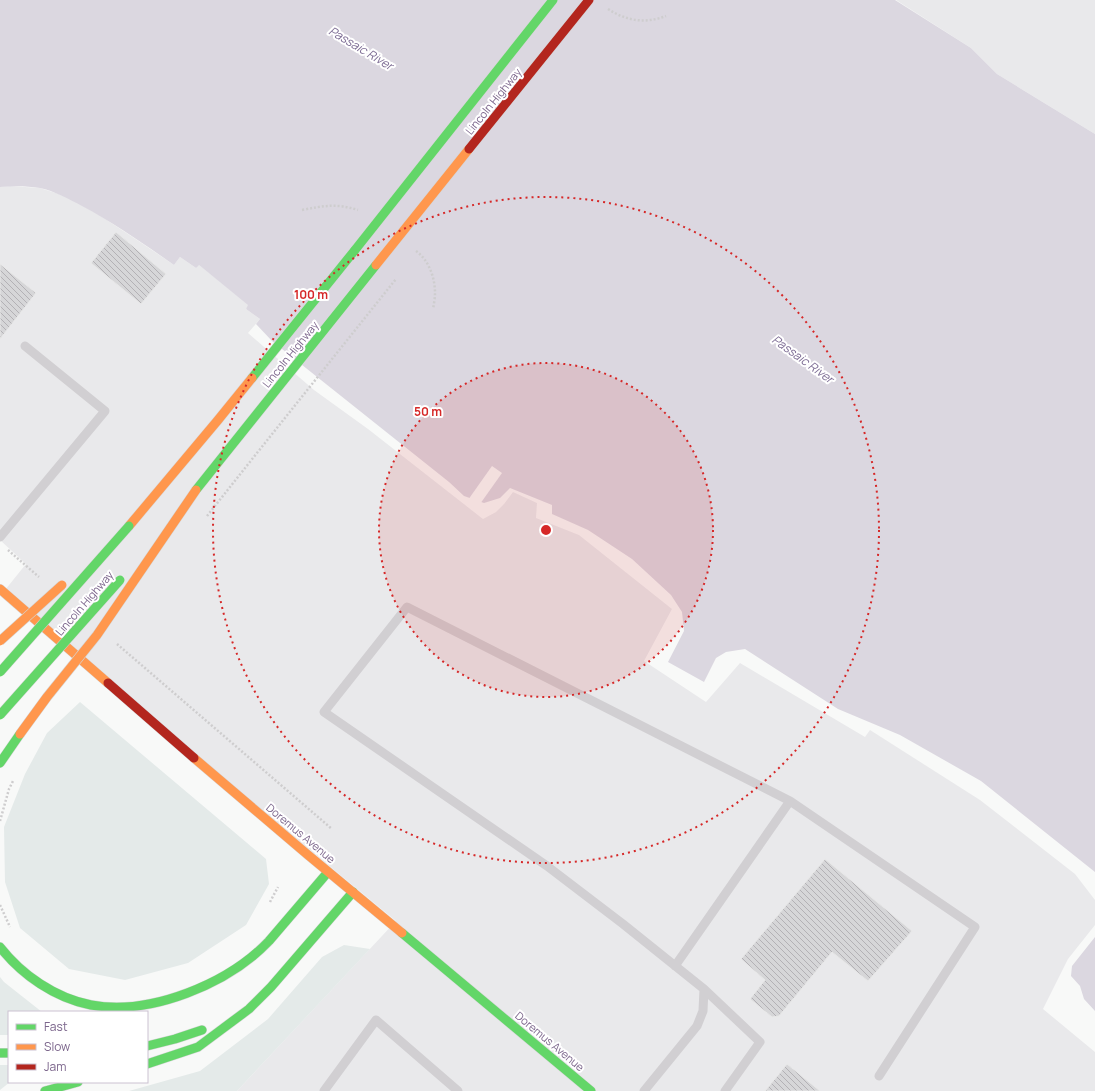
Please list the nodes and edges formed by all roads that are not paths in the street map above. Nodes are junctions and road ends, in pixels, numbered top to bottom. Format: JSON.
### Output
{"nodes":[{"id":1,"x":553,"y":0,"type":"edge"},
{"id":2,"x":589,"y":0,"type":"edge"},
{"id":3,"x":25,"y":346,"type":"dead end"},
{"id":4,"x":196,"y":490,"type":"junction"},
{"id":5,"x":129,"y":526,"type":"junction"},
{"id":6,"x":0,"y":537,"type":"edge"},
{"id":7,"x":140,"y":557,"type":"dead end"},
{"id":8,"x":126,"y":573,"type":"dead end"},
{"id":9,"x":0,"y":589,"type":"edge"},
{"id":10,"x":0,"y":641,"type":"edge"},
{"id":11,"x":0,"y":672,"type":"edge"},
{"id":12,"x":0,"y":715,"type":"edge"},
{"id":13,"x":0,"y":763,"type":"edge"},
{"id":14,"x":790,"y":801,"type":"junction"},
{"id":15,"x":328,"y":872,"type":"junction"},
{"id":16,"x":353,"y":892,"type":"junction"},
{"id":17,"x":0,"y":947,"type":"edge"},
{"id":18,"x":675,"y":966,"type":"junction"},
{"id":19,"x":704,"y":989,"type":"junction"},
{"id":20,"x":238,"y":1017,"type":"junction"},
{"id":21,"x":148,"y":1046,"type":"edge"},
{"id":22,"x":148,"y":1064,"type":"edge"},
{"id":23,"x":880,"y":1076,"type":"dead end"},
{"id":24,"x":74,"y":1083,"type":"edge"},
{"id":25,"x":45,"y":1091,"type":"edge"},
{"id":26,"x":324,"y":1091,"type":"edge"},
{"id":27,"x":458,"y":1091,"type":"edge"},
{"id":28,"x":590,"y":1091,"type":"edge"},
{"id":29,"x":644,"y":1091,"type":"edge"},
{"id":30,"x":725,"y":1091,"type":"edge"}],
"edges":[{"from":1,"to":5,"type":"main road","name":"Lincoln Highway","bridge":true},
{"from":2,"to":4,"type":"main road","name":"Lincoln Highway","bridge":true},
{"from":3,"to":6,"type":"lane"},
{"from":4,"to":7,"type":"main road","name":"Lincoln Highway","bridge":true},
{"from":4,"to":13,"type":"main road","bridge":true},
{"from":5,"to":10,"type":"main road","bridge":true},
{"from":5,"to":11,"type":"main road","name":"Lincoln Highway","bridge":true},
{"from":8,"to":12,"type":"main road","name":"Lincoln Highway","bridge":true},
{"from":9,"to":15,"type":"main road","name":"Doremus Avenue"},
{"from":14,"to":18,"type":"lane"},
{"from":14,"to":18,"type":"lane"},
{"from":14,"to":23,"type":"lane"},
{"from":15,"to":16,"type":"main road","name":"Doremus Avenue"},
{"from":15,"to":17,"type":"main road"},
{"from":16,"to":20,"type":"main road"},
{"from":16,"to":28,"type":"main road","name":"Doremus Avenue"},
{"from":18,"to":19,"type":"lane"},
{"from":19,"to":29,"type":"lane"},
{"from":19,"to":30,"type":"lane"},
{"from":20,"to":21,"type":"main road"},
{"from":20,"to":22,"type":"main road"},
{"from":24,"to":25,"type":"main road"},
{"from":26,"to":27,"type":"lane"}]}
